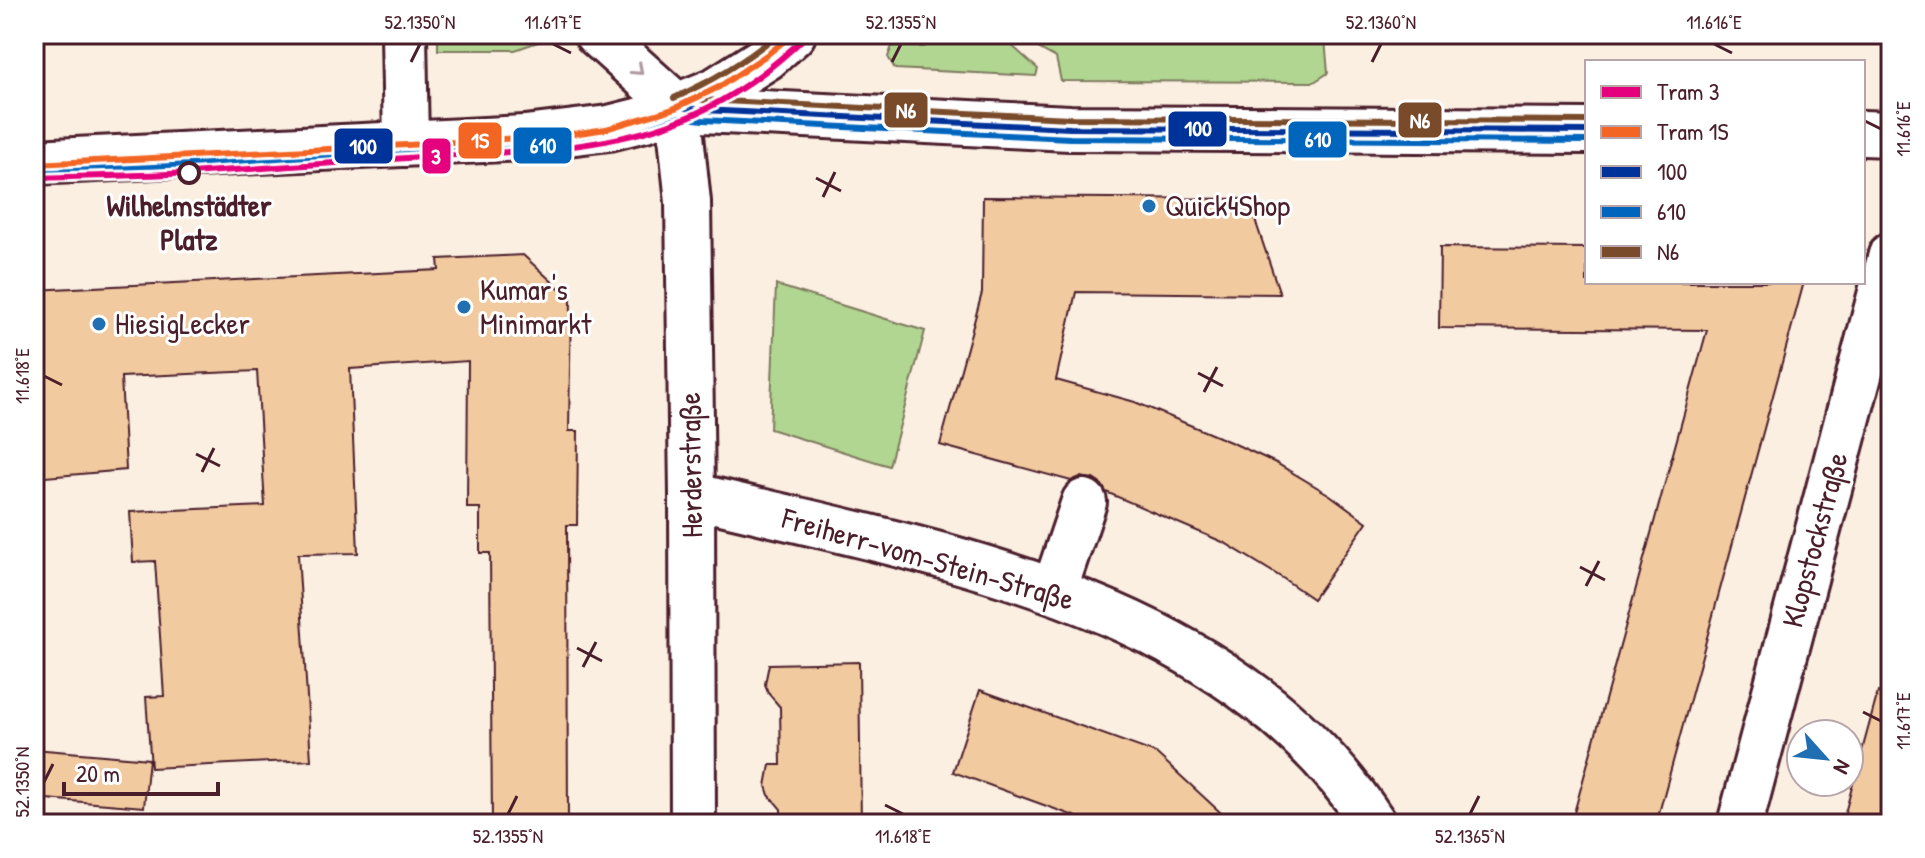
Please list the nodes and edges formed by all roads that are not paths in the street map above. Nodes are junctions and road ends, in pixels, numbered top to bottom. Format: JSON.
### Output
{"nodes":[{"id":1,"x":404,"y":34,"type":"edge"},
{"id":2,"x":597,"y":34,"type":"edge"},
{"id":3,"x":793,"y":34,"type":"edge"},
{"id":4,"x":678,"y":107,"type":"junction"},
{"id":5,"x":1585,"y":131,"type":"edge"},
{"id":6,"x":1865,"y":133,"type":"edge"},
{"id":7,"x":1891,"y":134,"type":"edge"},
{"id":8,"x":406,"y":144,"type":"junction"},
{"id":9,"x":34,"y":162,"type":"edge"},
{"id":10,"x":1891,"y":255,"type":"edge"},
{"id":11,"x":692,"y":495,"type":"junction"},
{"id":12,"x":1084,"y":502,"type":"dead end"},
{"id":13,"x":1054,"y":591,"type":"junction"},
{"id":14,"x":693,"y":824,"type":"edge"},
{"id":15,"x":1374,"y":824,"type":"edge"},
{"id":16,"x":1740,"y":824,"type":"edge"}],
"edges":[{"from":1,"to":8,"type":"street"},
{"from":2,"to":4,"type":"street","one_way":true},
{"from":3,"to":4,"type":"street"},
{"from":4,"to":5,"type":"street"},
{"from":4,"to":8,"type":"street"},
{"from":4,"to":11,"type":"street","name":"Herderstraße"},
{"from":6,"to":7,"type":"street"},
{"from":8,"to":9,"type":"street"},
{"from":10,"to":16,"type":"street","name":"Klopstockstraße"},
{"from":11,"to":13,"type":"street","name":"Freiherr-vom-Stein-Straße"},
{"from":11,"to":14,"type":"street","name":"Herderstraße"},
{"from":12,"to":13,"type":"street"},
{"from":13,"to":15,"type":"street","name":"Freiherr-vom-Stein-Straße"}]}
